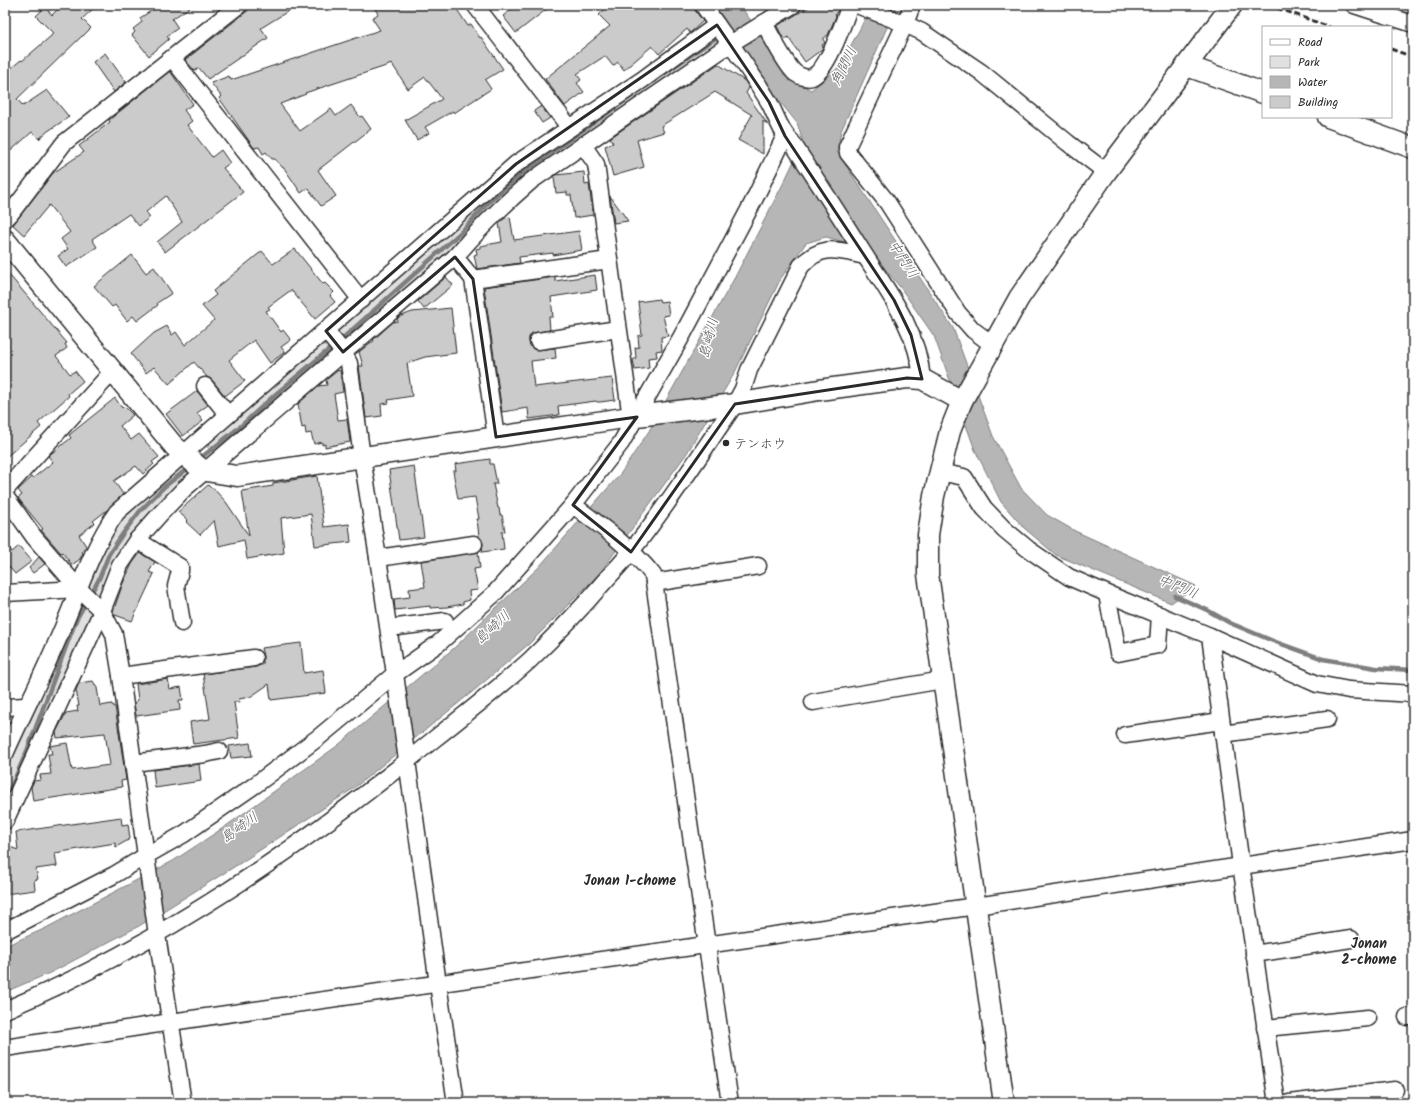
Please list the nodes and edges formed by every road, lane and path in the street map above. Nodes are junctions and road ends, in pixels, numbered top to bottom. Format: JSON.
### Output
{"nodes":[{"id":1,"x":239,"y":5,"type":"edge"},
{"id":2,"x":475,"y":5,"type":"edge"},
{"id":3,"x":703,"y":5,"type":"edge"},
{"id":4,"x":794,"y":5,"type":"edge"},
{"id":5,"x":850,"y":5,"type":"edge"},
{"id":6,"x":857,"y":5,"type":"edge"},
{"id":7,"x":912,"y":5,"type":"edge"},
{"id":8,"x":1232,"y":5,"type":"edge"},
{"id":9,"x":1354,"y":5,"type":"edge"},
{"id":10,"x":903,"y":23,"type":"junction"},
{"id":11,"x":1413,"y":24,"type":"edge"},
{"id":12,"x":717,"y":25,"type":"junction"},
{"id":13,"x":762,"y":25,"type":"junction"},
{"id":14,"x":733,"y":43,"type":"junction"},
{"id":15,"x":172,"y":58,"type":"junction"},
{"id":16,"x":1188,"y":66,"type":"junction"},
{"id":17,"x":1262,"y":93,"type":"edge"},
{"id":18,"x":1331,"y":118,"type":"edge"},
{"id":19,"x":570,"y":128,"type":"junction"},
{"id":20,"x":788,"y":139,"type":"junction"},
{"id":21,"x":583,"y":145,"type":"junction"},
{"id":22,"x":1413,"y":148,"type":"edge"},
{"id":23,"x":1106,"y":172,"type":"junction"},
{"id":24,"x":5,"y":218,"type":"edge"},
{"id":25,"x":5,"y":240,"type":"edge"},
{"id":26,"x":861,"y":250,"type":"junction"},
{"id":27,"x":455,"y":257,"type":"junction"},
{"id":28,"x":609,"y":260,"type":"junction"},
{"id":29,"x":473,"y":279,"type":"junction"},
{"id":30,"x":361,"y":300,"type":"junction"},
{"id":31,"x":618,"y":329,"type":"junction"},
{"id":32,"x":326,"y":331,"type":"junction"},
{"id":33,"x":538,"y":341,"type":"dead end"},
{"id":34,"x":993,"y":345,"type":"junction"},
{"id":35,"x":343,"y":352,"type":"junction"},
{"id":36,"x":113,"y":371,"type":"junction"},
{"id":37,"x":922,"y":379,"type":"junction"},
{"id":38,"x":205,"y":386,"type":"dead end"},
{"id":39,"x":962,"y":401,"type":"junction"},
{"id":40,"x":730,"y":404,"type":"junction"},
{"id":41,"x":228,"y":415,"type":"junction"},
{"id":42,"x":640,"y":416,"type":"junction"},
{"id":43,"x":496,"y":437,"type":"junction"},
{"id":44,"x":362,"y":456,"type":"junction"},
{"id":45,"x":194,"y":463,"type":"junction"},
{"id":46,"x":939,"y":472,"type":"junction"},
{"id":47,"x":5,"y":490,"type":"edge"},
{"id":48,"x":5,"y":496,"type":"edge"},
{"id":49,"x":576,"y":507,"type":"junction"},
{"id":50,"x":137,"y":540,"type":"junction"},
{"id":51,"x":474,"y":544,"type":"dead end"},
{"id":52,"x":628,"y":549,"type":"junction"},
{"id":53,"x":378,"y":558,"type":"junction"},
{"id":54,"x":758,"y":566,"type":"dead end"},
{"id":55,"x":654,"y":583,"type":"junction"},
{"id":56,"x":80,"y":590,"type":"junction"},
{"id":57,"x":5,"y":593,"type":"edge"},
{"id":58,"x":1107,"y":594,"type":"junction"},
{"id":59,"x":100,"y":609,"type":"junction"},
{"id":60,"x":1160,"y":615,"type":"junction"},
{"id":61,"x":445,"y":621,"type":"dead end"},
{"id":62,"x":182,"y":623,"type":"dead end"},
{"id":63,"x":388,"y":628,"type":"junction"},
{"id":64,"x":1210,"y":636,"type":"junction"},
{"id":65,"x":254,"y":658,"type":"dead end"},
{"id":66,"x":121,"y":676,"type":"junction"},
{"id":67,"x":396,"y":679,"type":"junction"},
{"id":68,"x":943,"y":680,"type":"junction"},
{"id":69,"x":1413,"y":694,"type":"edge"},
{"id":70,"x":813,"y":702,"type":"dead end"},
{"id":71,"x":26,"y":706,"type":"junction"},
{"id":72,"x":5,"y":707,"type":"edge"},
{"id":73,"x":1327,"y":719,"type":"dead end"},
{"id":74,"x":1222,"y":727,"type":"junction"},
{"id":75,"x":1125,"y":735,"type":"dead end"},
{"id":76,"x":218,"y":751,"type":"dead end"},
{"id":77,"x":5,"y":754,"type":"edge"},
{"id":78,"x":406,"y":758,"type":"junction"},
{"id":79,"x":134,"y":763,"type":"junction"},
{"id":80,"x":5,"y":821,"type":"edge"},
{"id":81,"x":1413,"y":840,"type":"edge"},
{"id":82,"x":147,"y":859,"type":"junction"},
{"id":83,"x":1241,"y":865,"type":"junction"},
{"id":84,"x":976,"y":906,"type":"junction"},
{"id":85,"x":5,"y":931,"type":"edge"},
{"id":86,"x":157,"y":932,"type":"junction"},
{"id":87,"x":1351,"y":939,"type":"dead end"},
{"id":88,"x":707,"y":945,"type":"junction"},
{"id":89,"x":1254,"y":954,"type":"junction"},
{"id":90,"x":438,"y":984,"type":"junction"},
{"id":91,"x":5,"y":1010,"type":"edge"},
{"id":92,"x":1368,"y":1018,"type":"dead end"},
{"id":93,"x":171,"y":1022,"type":"junction"},
{"id":94,"x":1265,"y":1028,"type":"junction"},
{"id":95,"x":5,"y":1048,"type":"edge"},
{"id":96,"x":1395,"y":1090,"type":"dead end"},
{"id":97,"x":183,"y":1103,"type":"edge"},
{"id":98,"x":456,"y":1103,"type":"edge"},
{"id":99,"x":730,"y":1103,"type":"edge"},
{"id":100,"x":1004,"y":1103,"type":"edge"},
{"id":101,"x":1277,"y":1103,"type":"edge"},
{"id":102,"x":1289,"y":1103,"type":"edge"}],
"edges":[{"from":1,"to":15,"type":"street"},
{"from":2,"to":19,"type":"street"},
{"from":3,"to":12,"type":"street"},
{"from":4,"to":13,"type":"street"},
{"from":5,"to":13,"type":"street"},
{"from":6,"to":10,"type":"street"},
{"from":7,"to":10,"type":"street"},
{"from":8,"to":16,"type":"street"},
{"from":9,"to":11,"type":"street"},
{"from":10,"to":23,"type":"street"},
{"from":10,"to":34,"type":"street"},
{"from":12,"to":14,"type":"street"},
{"from":12,"to":19,"type":"street"},
{"from":13,"to":14,"type":"street"},
{"from":14,"to":20,"type":"street"},
{"from":14,"to":21,"type":"street"},
{"from":15,"to":24,"type":"street"},
{"from":15,"to":30,"type":"street"},
{"from":16,"to":17,"type":"street"},
{"from":16,"to":23,"type":"street"},
{"from":18,"to":22,"type":"street"},
{"from":19,"to":30,"type":"street"},
{"from":20,"to":26,"type":"street"},
{"from":20,"to":42,"type":"street"},
{"from":21,"to":27,"type":"street"},
{"from":21,"to":28,"type":"street"},
{"from":23,"to":34,"type":"street"},
{"from":25,"to":36,"type":"street"},
{"from":26,"to":37,"type":"street"},
{"from":26,"to":40,"type":"street"},
{"from":27,"to":29,"type":"street"},
{"from":27,"to":35,"type":"street"},
{"from":28,"to":29,"type":"street"},
{"from":28,"to":31,"type":"street"},
{"from":29,"to":43,"type":"street"},
{"from":30,"to":32,"type":"street"},
{"from":31,"to":33,"type":"street"},
{"from":31,"to":42,"type":"street"},
{"from":32,"to":35,"type":"street"},
{"from":32,"to":41,"type":"street"},
{"from":34,"to":39,"type":"street"},
{"from":35,"to":44,"type":"street"},
{"from":35,"to":45,"type":"street"},
{"from":36,"to":45,"type":"street"},
{"from":36,"to":47,"type":"street"},
{"from":37,"to":39,"type":"street"},
{"from":37,"to":40,"type":"street"},
{"from":38,"to":41,"type":"street"},
{"from":39,"to":46,"type":"street"},
{"from":40,"to":42,"type":"street"},
{"from":40,"to":52,"type":"street"},
{"from":41,"to":45,"type":"street"},
{"from":42,"to":43,"type":"street"},
{"from":42,"to":49,"type":"street"},
{"from":43,"to":44,"type":"street"},
{"from":44,"to":45,"type":"street"},
{"from":44,"to":53,"type":"street"},
{"from":45,"to":50,"type":"street"},
{"from":45,"to":56,"type":"street"},
{"from":46,"to":58,"type":"street"},
{"from":46,"to":68,"type":"street"},
{"from":48,"to":56,"type":"street"},
{"from":49,"to":52,"type":"street"},
{"from":49,"to":67,"type":"street"},
{"from":50,"to":59,"type":"street"},
{"from":50,"to":62,"type":"street"},
{"from":51,"to":53,"type":"street"},
{"from":52,"to":55,"type":"street"},
{"from":52,"to":78,"type":"street"},
{"from":53,"to":63,"type":"street"},
{"from":54,"to":55,"type":"street"},
{"from":55,"to":88,"type":"street"},
{"from":56,"to":57,"type":"street"},
{"from":56,"to":59,"type":"street"},
{"from":56,"to":71,"type":"street"},
{"from":58,"to":60,"type":"street"},
{"from":58,"to":60,"type":"street"},
{"from":59,"to":66,"type":"street"},
{"from":59,"to":80,"type":"street"},
{"from":60,"to":64,"type":"street"},
{"from":61,"to":63,"type":"street"},
{"from":63,"to":67,"type":"street"},
{"from":64,"to":69,"type":"street"},
{"from":64,"to":74,"type":"street"},
{"from":65,"to":66,"type":"street"},
{"from":66,"to":79,"type":"street"},
{"from":67,"to":78,"type":"street"},
{"from":67,"to":82,"type":"street"},
{"from":68,"to":70,"type":"street"},
{"from":68,"to":84,"type":"street"},
{"from":71,"to":72,"type":"street"},
{"from":71,"to":77,"type":"street"},
{"from":73,"to":74,"type":"street"},
{"from":74,"to":75,"type":"street"},
{"from":74,"to":83,"type":"street"},
{"from":76,"to":79,"type":"street"},
{"from":78,"to":86,"type":"street"},
{"from":78,"to":90,"type":"street"},
{"from":79,"to":82,"type":"street"},
{"from":81,"to":83,"type":"street"},
{"from":82,"to":85,"type":"street"},
{"from":82,"to":86,"type":"street"},
{"from":83,"to":84,"type":"street"},
{"from":83,"to":89,"type":"street"},
{"from":84,"to":88,"type":"street"},
{"from":84,"to":100,"type":"street"},
{"from":86,"to":91,"type":"street"},
{"from":86,"to":93,"type":"street"},
{"from":87,"to":89,"type":"street"},
{"from":88,"to":90,"type":"street"},
{"from":88,"to":99,"type":"street"},
{"from":89,"to":94,"type":"street"},
{"from":90,"to":93,"type":"street"},
{"from":90,"to":98,"type":"street"},
{"from":92,"to":94,"type":"street"},
{"from":93,"to":95,"type":"street"},
{"from":93,"to":97,"type":"street"},
{"from":94,"to":101,"type":"street"},
{"from":96,"to":102,"type":"street"}]}
